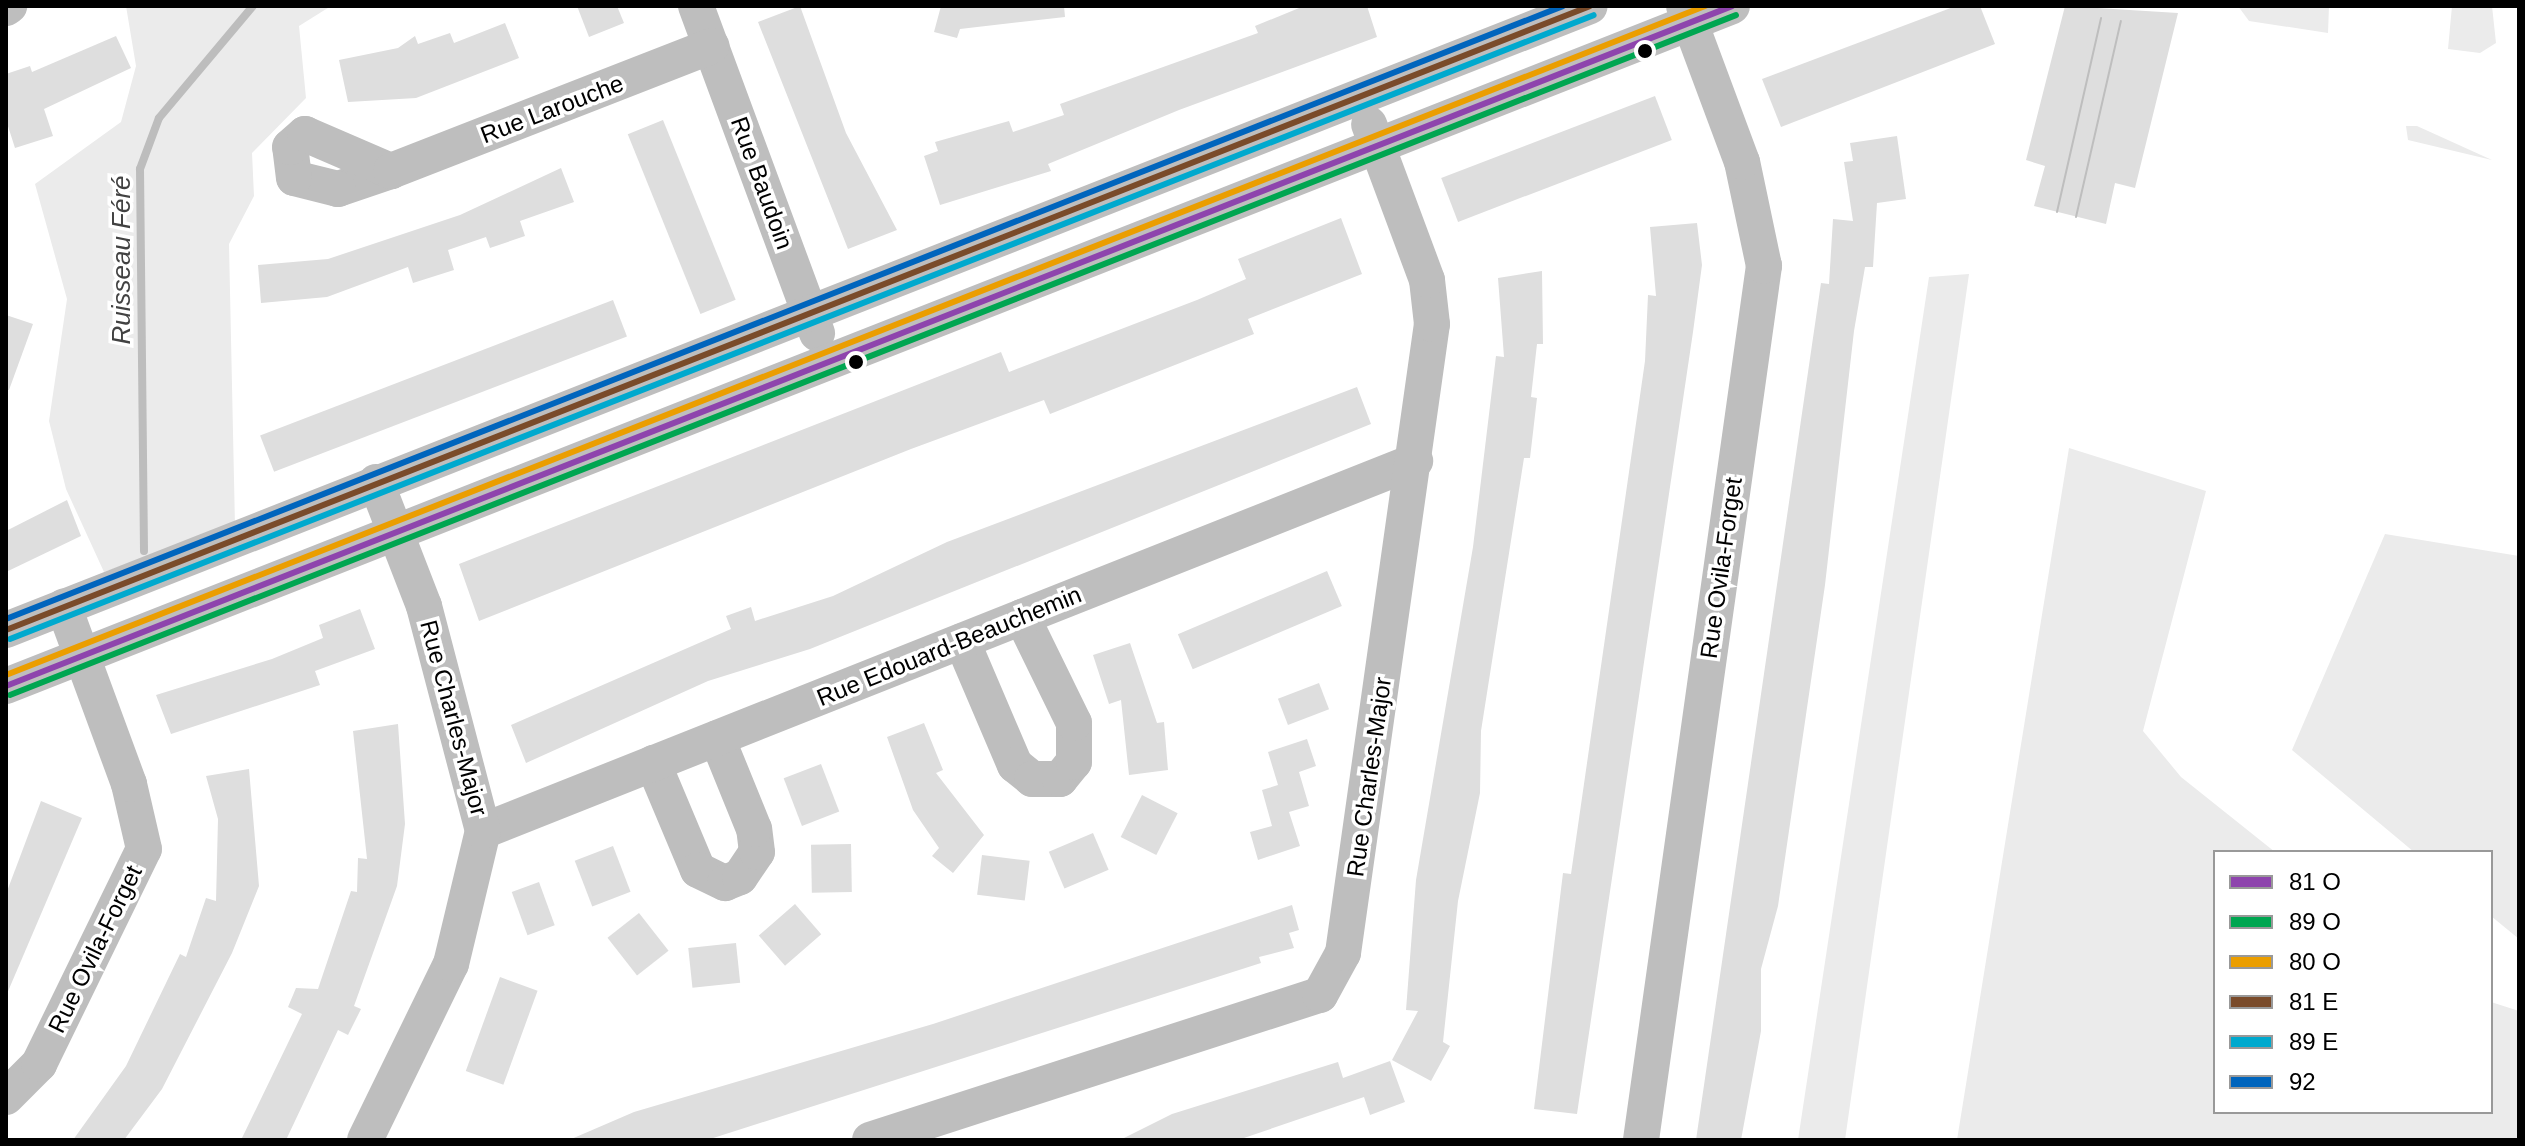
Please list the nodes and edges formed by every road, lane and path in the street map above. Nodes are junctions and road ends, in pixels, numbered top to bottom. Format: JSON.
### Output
{"nodes":[{"id":1,"x":696,"y":6,"type":"edge"},
{"id":2,"x":1590,"y":6,"type":"edge"},
{"id":3,"x":1732,"y":6,"type":"edge"},
{"id":4,"x":1687,"y":14,"type":"edge"},
{"id":5,"x":712,"y":46,"type":"junction"},
{"id":6,"x":1358,"y":96,"type":"junction"},
{"id":7,"x":1377,"y":146,"type":"junction"},
{"id":8,"x":391,"y":171,"type":"dead end"},
{"id":9,"x":809,"y":313,"type":"junction"},
{"id":10,"x":828,"y":360,"type":"junction"},
{"id":11,"x":1415,"y":461,"type":"junction"},
{"id":12,"x":376,"y":482,"type":"junction"},
{"id":13,"x":396,"y":531,"type":"junction"},
{"id":14,"x":64,"y":607,"type":"junction"},
{"id":15,"x":1022,"y":617,"type":"junction"},
{"id":16,"x":6,"y":630,"type":"edge"},
{"id":17,"x":962,"y":641,"type":"junction"},
{"id":18,"x":82,"y":658,"type":"junction"},
{"id":19,"x":6,"y":686,"type":"edge"},
{"id":20,"x":717,"y":738,"type":"junction"},
{"id":21,"x":653,"y":763,"type":"junction"},
{"id":22,"x":483,"y":831,"type":"junction"},
{"id":23,"x":6,"y":1097,"type":"edge"},
{"id":24,"x":369,"y":1138,"type":"edge"},
{"id":25,"x":870,"y":1140,"type":"edge"},
{"id":26,"x":1641,"y":1140,"type":"edge"}],
"edges":[{"from":1,"to":5,"type":"street","name":"Rue Baudoin"},
{"from":2,"to":6,"type":"street"},
{"from":3,"to":4,"type":"street"},
{"from":4,"to":7,"type":"street"},
{"from":4,"to":26,"type":"street","name":"Rue Ovila-Forget"},
{"from":5,"to":8,"type":"street","name":"Rue Larouche"},
{"from":5,"to":9,"type":"street","name":"Rue Baudoin"},
{"from":6,"to":7,"type":"street","name":"Rue Charles-Major"},
{"from":6,"to":9,"type":"street"},
{"from":7,"to":10,"type":"street"},
{"from":7,"to":11,"type":"street","name":"Rue Charles-Major"},
{"from":9,"to":10,"type":"street","name":"Rue Baudoin"},
{"from":9,"to":12,"type":"street"},
{"from":10,"to":13,"type":"street"},
{"from":11,"to":15,"type":"street","name":"Rue Edouard-Beauchemin"},
{"from":11,"to":25,"type":"street","name":"Rue Charles-Major"},
{"from":12,"to":13,"type":"street","name":"Rue Charles-Major"},
{"from":12,"to":14,"type":"street"},
{"from":13,"to":18,"type":"street"},
{"from":13,"to":22,"type":"street","name":"Rue Charles-Major"},
{"from":14,"to":16,"type":"street"},
{"from":14,"to":18,"type":"street","name":"Rue Ovila-Forget"},
{"from":15,"to":17,"type":"street","name":"Rue Edouard-Beauchemin"},
{"from":15,"to":17,"type":"street"},
{"from":17,"to":20,"type":"street","name":"Rue Edouard-Beauchemin"},
{"from":18,"to":19,"type":"street"},
{"from":18,"to":23,"type":"street","name":"Rue Ovila-Forget"},
{"from":20,"to":21,"type":"street","name":"Rue Edouard-Beauchemin"},
{"from":20,"to":21,"type":"street"},
{"from":21,"to":22,"type":"street","name":"Rue Edouard-Beauchemin"},
{"from":22,"to":24,"type":"street","name":"Rue Charles-Major"}]}
